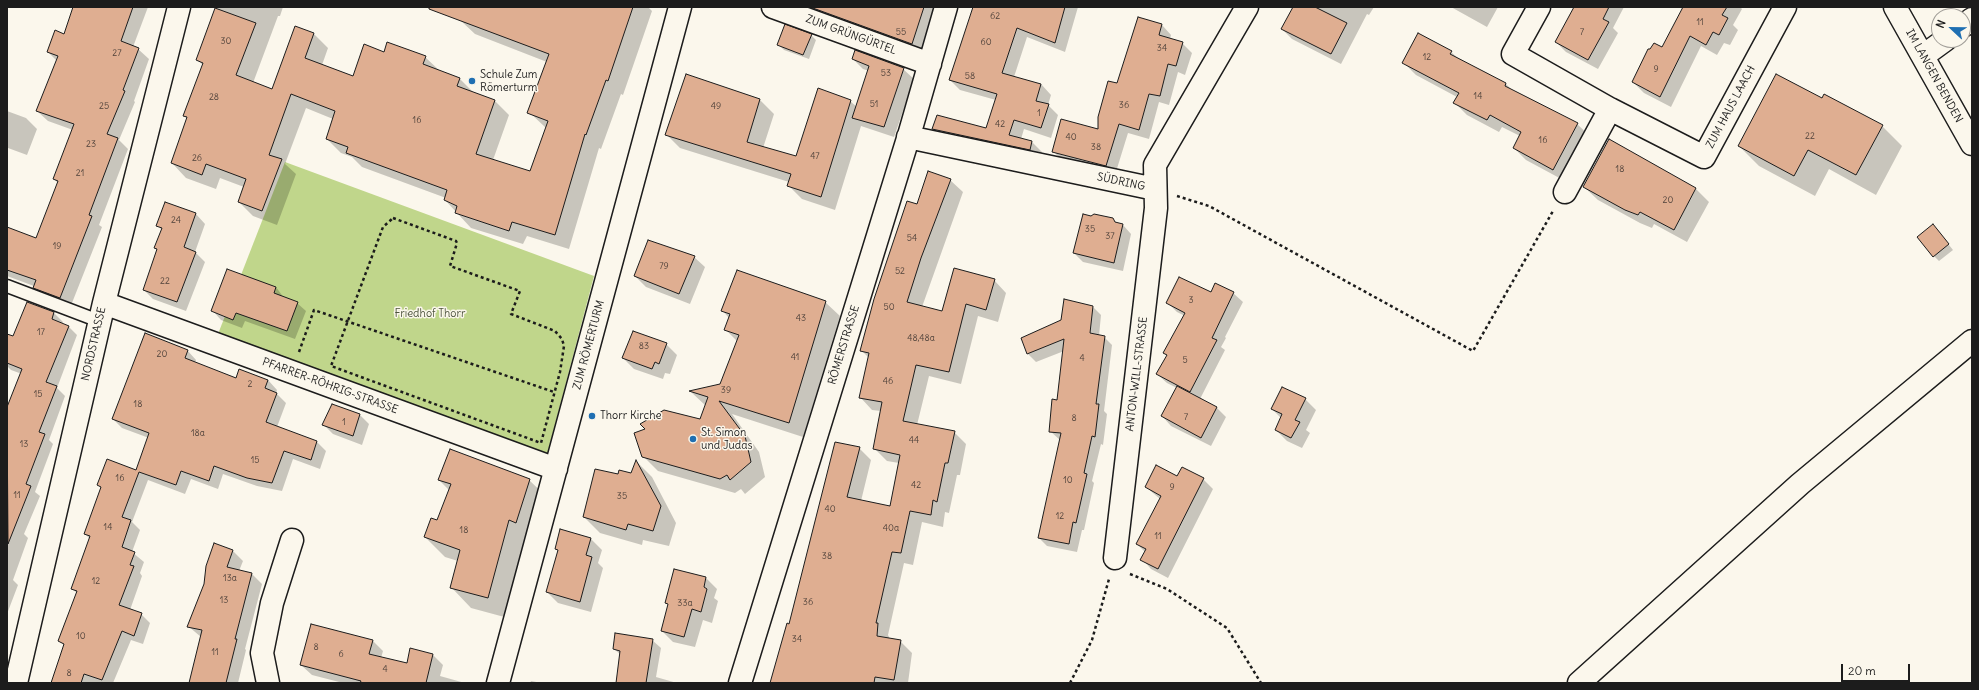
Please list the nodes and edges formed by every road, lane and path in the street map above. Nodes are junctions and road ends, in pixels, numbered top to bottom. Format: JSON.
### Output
{"nodes":[{"id":1,"x":179,"y":7,"type":"edge"},
{"id":2,"x":680,"y":7,"type":"edge"},
{"id":3,"x":773,"y":7,"type":"edge"},
{"id":4,"x":946,"y":7,"type":"edge"},
{"id":5,"x":1247,"y":7,"type":"edge"},
{"id":6,"x":1539,"y":7,"type":"edge"},
{"id":7,"x":1785,"y":7,"type":"edge"},
{"id":8,"x":1895,"y":7,"type":"edge"},
{"id":9,"x":1934,"y":48,"type":"edge"},
{"id":10,"x":1923,"y":56,"type":"junction"},
{"id":11,"x":930,"y":64,"type":"junction"},
{"id":12,"x":1610,"y":109,"type":"junction"},
{"id":13,"x":908,"y":137,"type":"junction"},
{"id":14,"x":1972,"y":144,"type":"edge"},
{"id":15,"x":1155,"y":189,"type":"junction"},
{"id":16,"x":1565,"y":192,"type":"joint"},
{"id":17,"x":7,"y":286,"type":"edge"},
{"id":18,"x":101,"y":312,"type":"junction"},
{"id":19,"x":347,"y":321,"type":"junction"},
{"id":20,"x":1972,"y":341,"type":"edge"},
{"id":21,"x":292,"y":372,"type":"junction"},
{"id":22,"x":555,"y":393,"type":"junction"},
{"id":23,"x":556,"y":469,"type":"junction"},
{"id":24,"x":292,"y":540,"type":"dead end"},
{"id":25,"x":1113,"y":564,"type":"junction"},
{"id":26,"x":16,"y":683,"type":"edge"},
{"id":27,"x":268,"y":683,"type":"edge"},
{"id":28,"x":498,"y":683,"type":"edge"},
{"id":29,"x":740,"y":683,"type":"edge"},
{"id":30,"x":1070,"y":683,"type":"edge"},
{"id":31,"x":1260,"y":683,"type":"edge"},
{"id":32,"x":1579,"y":683,"type":"edge"}],
"edges":[{"from":1,"to":18,"type":"street","name":"NORDSTRASSE"},
{"from":2,"to":23,"type":"street","name":"ZUM RÖMERTURM"},
{"from":3,"to":11,"type":"street","name":"ZUM GRÜNGÜRTEL"},
{"from":4,"to":11,"type":"street","name":"RÖMERSTRASSE"},
{"from":5,"to":15,"type":"street","name":"SÜDRING"},
{"from":6,"to":12,"type":"street","name":"ZUM HAUS LAACH"},
{"from":7,"to":12,"type":"street","name":"ZUM HAUS LAACH"},
{"from":8,"to":10,"type":"street","name":"IM LANGEN BENDEN"},
{"from":9,"to":10,"type":"street"},
{"from":10,"to":14,"type":"street","name":"IM LANGEN BENDEN"},
{"from":11,"to":13,"type":"street","name":"RÖMERSTRASSE"},
{"from":12,"to":16,"type":"street"},
{"from":13,"to":15,"type":"street","name":"SÜDRING"},
{"from":13,"to":29,"type":"street","name":"RÖMERSTRASSE"},
{"from":15,"to":16,"type":"path"},
{"from":15,"to":25,"type":"street","name":"ANTON-WILL-STRASSE"},
{"from":17,"to":18,"type":"lane"},
{"from":18,"to":21,"type":"street","name":"PFARRER-RÖHRIG-STRASSE"},
{"from":18,"to":26,"type":"street","name":"NORDSTRASSE"},
{"from":19,"to":21,"type":"path"},
{"from":19,"to":22,"type":"path"},
{"from":19,"to":22,"type":"path"},
{"from":19,"to":22,"type":"path"},
{"from":20,"to":32,"type":"street"},
{"from":21,"to":23,"type":"street","name":"PFARRER-RÖHRIG-STRASSE"},
{"from":23,"to":28,"type":"street","name":"ZUM RÖMERTURM"},
{"from":24,"to":27,"type":"street"},
{"from":25,"to":30,"type":"path"},
{"from":25,"to":31,"type":"path"}]}
